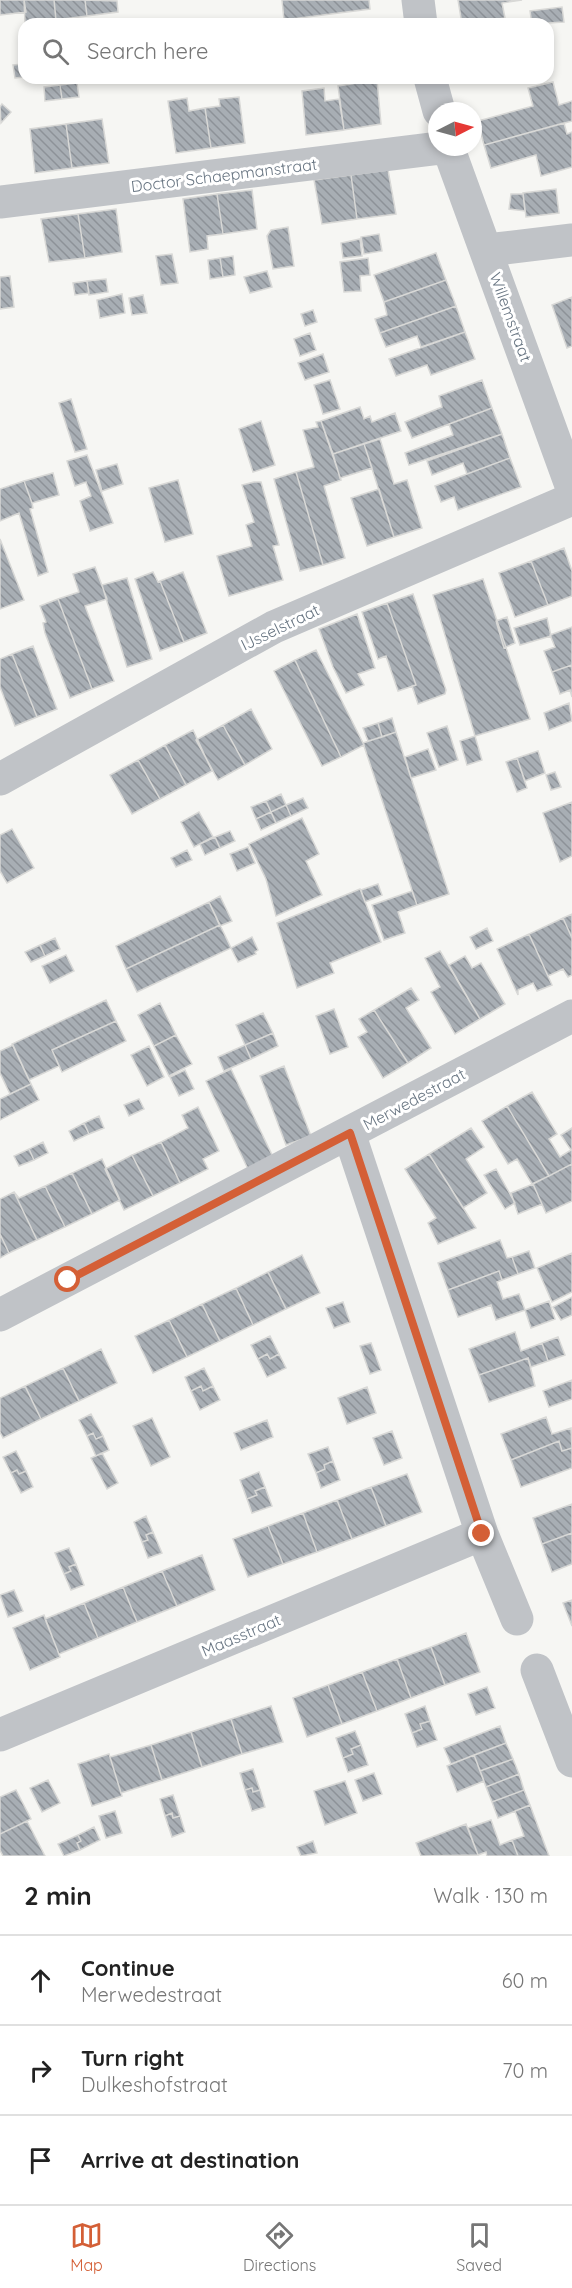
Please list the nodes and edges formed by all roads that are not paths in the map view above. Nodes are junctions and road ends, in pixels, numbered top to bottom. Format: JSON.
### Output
{"nodes":[{"id":1,"x":418,"y":0,"type":"edge"},
{"id":2,"x":420,"y":18,"type":"edge"},
{"id":3,"x":431,"y":84,"type":"edge"},
{"id":4,"x":436,"y":102,"type":"edge"},
{"id":5,"x":428,"y":149,"type":"edge"},
{"id":6,"x":451,"y":156,"type":"edge"},
{"id":7,"x":0,"y":202,"type":"edge"},
{"id":8,"x":572,"y":240,"type":"edge"},
{"id":9,"x":487,"y":250,"type":"junction"},
{"id":10,"x":572,"y":488,"type":"edge"},
{"id":11,"x":572,"y":499,"type":"edge"},
{"id":12,"x":0,"y":779,"type":"edge"},
{"id":13,"x":572,"y":1016,"type":"edge"},
{"id":14,"x":350,"y":1133,"type":"junction"},
{"id":15,"x":0,"y":1315,"type":"edge"},
{"id":16,"x":482,"y":1534,"type":"junction"},
{"id":17,"x":517,"y":1619,"type":"dead end"},
{"id":18,"x":537,"y":1670,"type":"dead end"},
{"id":19,"x":0,"y":1735,"type":"edge"},
{"id":20,"x":572,"y":1761,"type":"edge"}],
"edges":[{"from":1,"to":2,"type":"street"},
{"from":3,"to":4,"type":"street"},
{"from":5,"to":7,"type":"street","name":"Doctor Schaepmanstraat"},
{"from":6,"to":9,"type":"street","name":"Willemstraat"},
{"from":8,"to":9,"type":"street"},
{"from":9,"to":10,"type":"street","name":"Willemstraat"},
{"from":11,"to":12,"type":"street","name":"IJsselstraat"},
{"from":13,"to":14,"type":"street","name":"Merwedestraat"},
{"from":14,"to":15,"type":"street","name":"Merwedestraat"},
{"from":14,"to":16,"type":"street"},
{"from":16,"to":17,"type":"street"},
{"from":16,"to":19,"type":"street","name":"Maasstraat"},
{"from":18,"to":20,"type":"street"}]}
